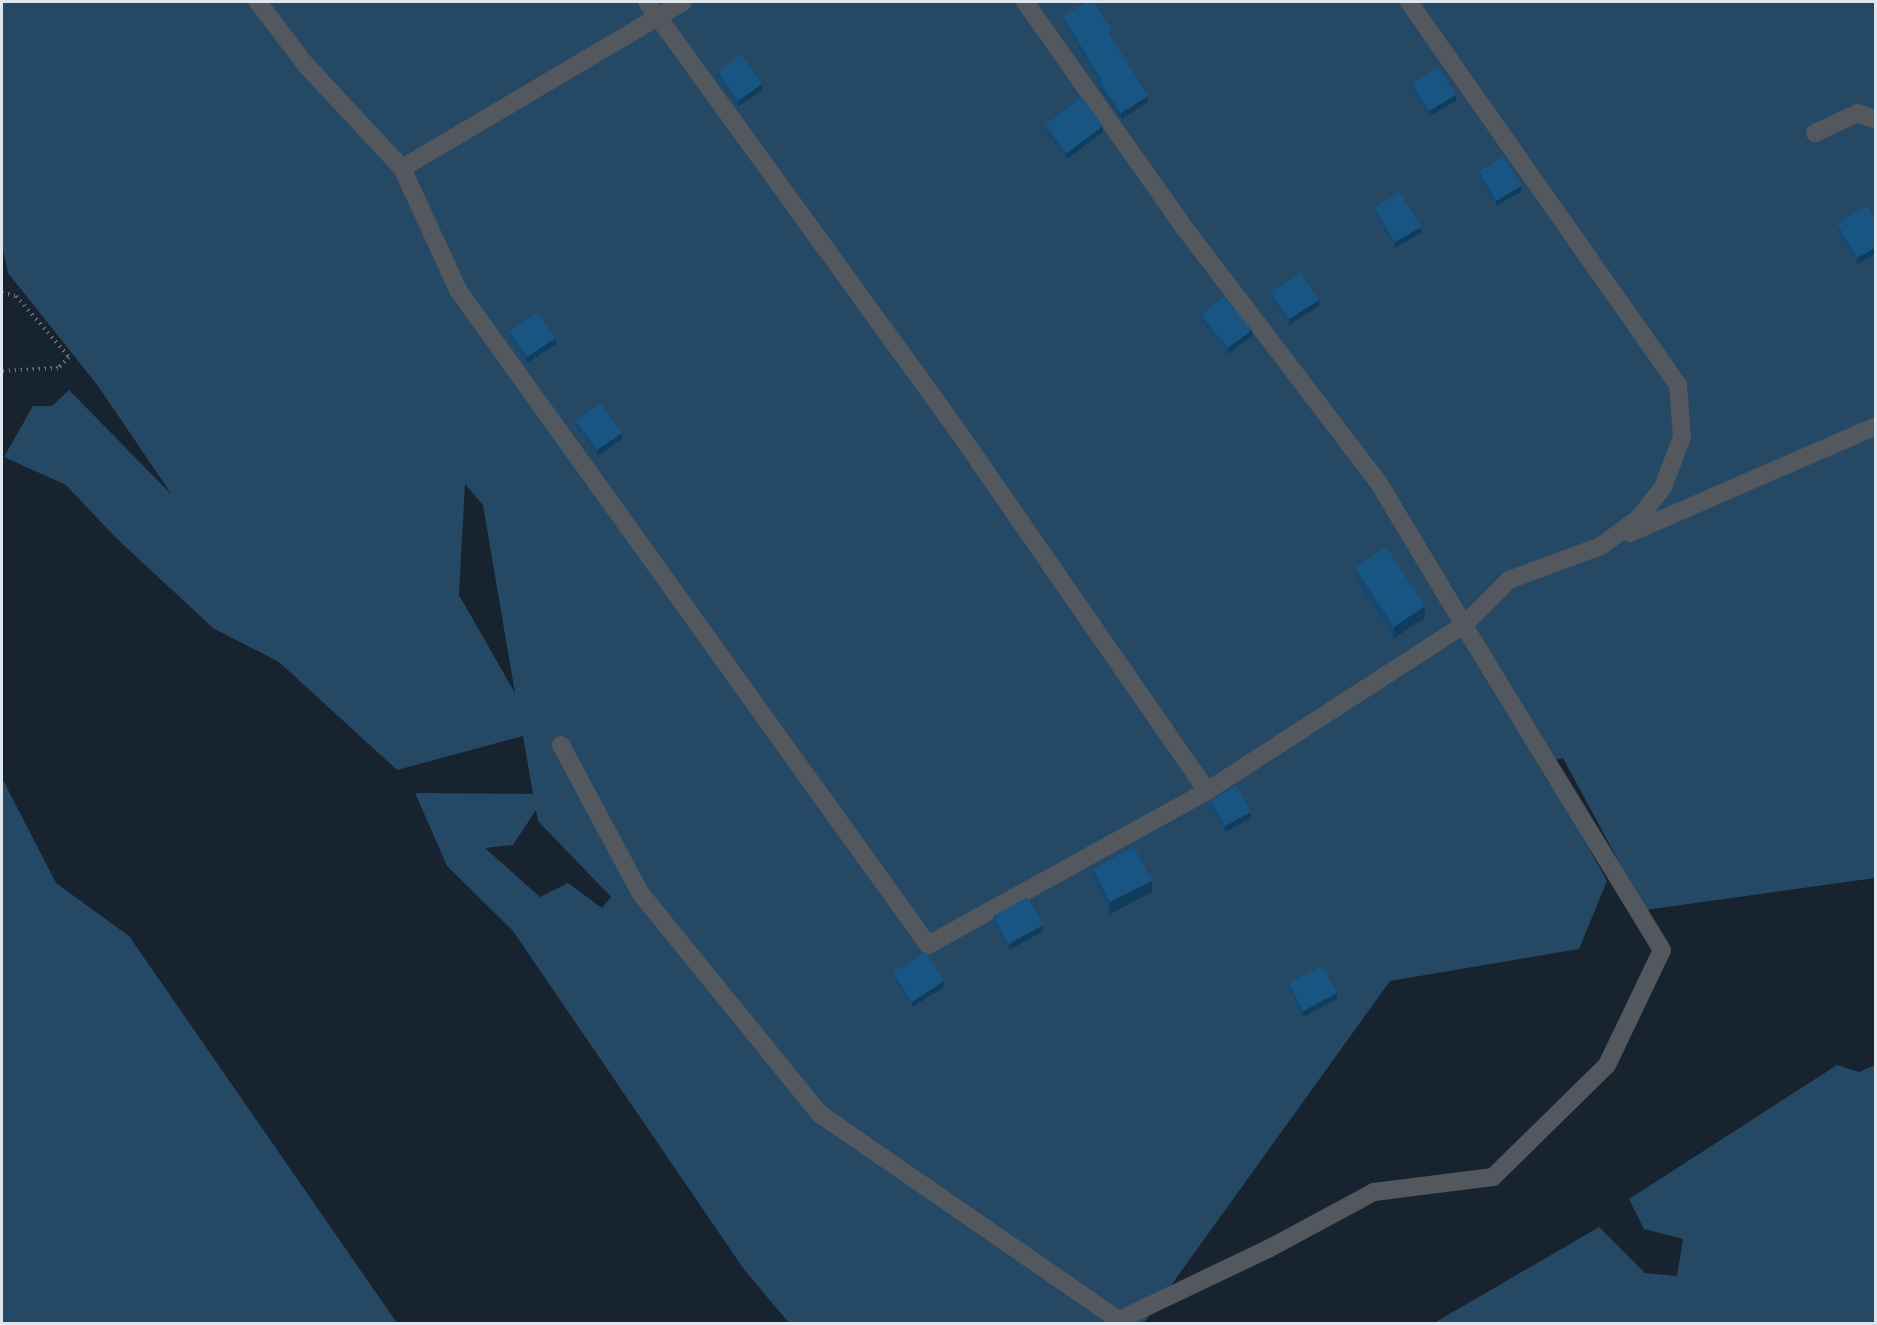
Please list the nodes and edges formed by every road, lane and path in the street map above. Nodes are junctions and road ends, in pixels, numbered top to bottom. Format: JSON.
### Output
{"nodes":[{"id":1,"x":258,"y":2,"type":"edge"},
{"id":2,"x":683,"y":2,"type":"edge"},
{"id":3,"x":1025,"y":2,"type":"edge"},
{"id":4,"x":1409,"y":2,"type":"edge"},
{"id":5,"x":652,"y":9,"type":"edge"},
{"id":6,"x":1875,"y":120,"type":"edge"},
{"id":7,"x":1815,"y":133,"type":"dead end"},
{"id":8,"x":402,"y":168,"type":"junction"},
{"id":9,"x":2,"y":293,"type":"edge"},
{"id":10,"x":2,"y":371,"type":"edge"},
{"id":11,"x":1875,"y":426,"type":"edge"},
{"id":12,"x":1601,"y":546,"type":"junction"},
{"id":13,"x":1464,"y":625,"type":"junction"},
{"id":14,"x":561,"y":746,"type":"dead end"},
{"id":15,"x":1207,"y":791,"type":"junction"}],
"edges":[{"from":1,"to":8,"type":"lane"},
{"from":2,"to":5,"type":"lane"},
{"from":3,"to":13,"type":"lane"},
{"from":4,"to":12,"type":"lane"},
{"from":5,"to":8,"type":"lane"},
{"from":5,"to":15,"type":"lane"},
{"from":6,"to":7,"type":"lane"},
{"from":8,"to":15,"type":"lane"},
{"from":9,"to":10,"type":"path"},
{"from":11,"to":12,"type":"lane"},
{"from":12,"to":13,"type":"lane"},
{"from":13,"to":14,"type":"lane"},
{"from":13,"to":15,"type":"lane"}]}
